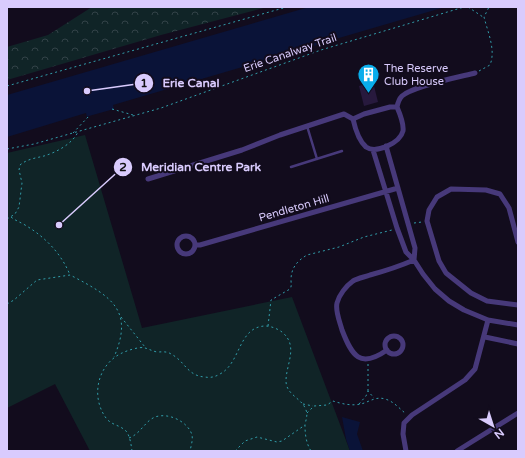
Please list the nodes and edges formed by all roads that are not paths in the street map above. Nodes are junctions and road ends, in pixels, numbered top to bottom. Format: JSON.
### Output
{"nodes":[{"id":1,"x":475,"y":73,"type":"road end"},
{"id":2,"x":397,"y":107,"type":"junction"},
{"id":3,"x":353,"y":119,"type":"junction"},
{"id":4,"x":307,"y":126,"type":"junction"},
{"id":5,"x":386,"y":146,"type":"junction"},
{"id":6,"x":373,"y":150,"type":"junction"},
{"id":7,"x":342,"y":151,"type":"dead end"},
{"id":8,"x":317,"y":159,"type":"junction"},
{"id":9,"x":291,"y":167,"type":"dead end"},
{"id":10,"x":148,"y":180,"type":"dead end"},
{"id":11,"x":398,"y":188,"type":"junction"},
{"id":12,"x":386,"y":191,"type":"junction"},
{"id":13,"x":518,"y":242,"type":"edge"},
{"id":14,"x":195,"y":245,"type":"dead end"},
{"id":15,"x":414,"y":260,"type":"junction"},
{"id":16,"x":518,"y":306,"type":"edge"},
{"id":17,"x":488,"y":320,"type":"junction"},
{"id":18,"x":518,"y":325,"type":"edge"},
{"id":19,"x":485,"y":338,"type":"junction"},
{"id":20,"x":518,"y":344,"type":"edge"},
{"id":21,"x":387,"y":350,"type":"dead end"},
{"id":22,"x":518,"y":413,"type":"edge"},
{"id":23,"x":406,"y":451,"type":"edge"},
{"id":24,"x":458,"y":451,"type":"edge"}],
"edges":[{"from":1,"to":2,"type":"street"},
{"from":2,"to":3,"type":"street"},
{"from":2,"to":5,"type":"street"},
{"from":3,"to":4,"type":"street"},
{"from":3,"to":6,"type":"street"},
{"from":4,"to":8,"type":"lane"},
{"from":4,"to":10,"type":"street"},
{"from":5,"to":6,"type":"street"},
{"from":5,"to":11,"type":"street"},
{"from":6,"to":12,"type":"street"},
{"from":7,"to":8,"type":"lane"},
{"from":8,"to":9,"type":"lane"},
{"from":11,"to":12,"type":"street","name":"Pendleton Hill"},
{"from":11,"to":15,"type":"street"},
{"from":12,"to":14,"type":"street","name":"Pendleton Hill"},
{"from":12,"to":15,"type":"street"},
{"from":13,"to":16,"type":"street"},
{"from":15,"to":17,"type":"street"},
{"from":15,"to":21,"type":"street"},
{"from":17,"to":18,"type":"street"},
{"from":17,"to":19,"type":"street"},
{"from":19,"to":20,"type":"street"},
{"from":19,"to":23,"type":"street"},
{"from":22,"to":24,"type":"street"}]}
